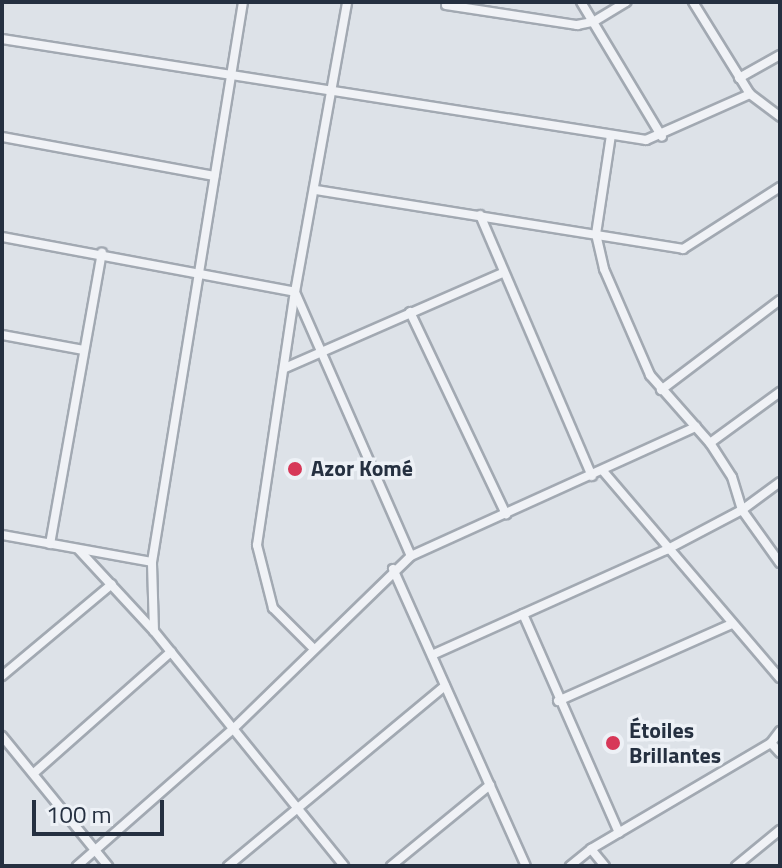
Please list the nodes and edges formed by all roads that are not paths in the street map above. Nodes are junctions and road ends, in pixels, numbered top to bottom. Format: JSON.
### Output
{"nodes":[{"id":1,"x":243,"y":2,"type":"edge"},
{"id":2,"x":347,"y":2,"type":"edge"},
{"id":3,"x":581,"y":2,"type":"edge"},
{"id":4,"x":626,"y":2,"type":"edge"},
{"id":5,"x":693,"y":2,"type":"edge"},
{"id":6,"x":446,"y":5,"type":"dead end"},
{"id":7,"x":593,"y":22,"type":"junction"},
{"id":8,"x":2,"y":39,"type":"edge"},
{"id":9,"x":780,"y":55,"type":"edge"},
{"id":10,"x":232,"y":71,"type":"junction"},
{"id":11,"x":739,"y":78,"type":"junction"},
{"id":12,"x":333,"y":87,"type":"junction"},
{"id":13,"x":750,"y":94,"type":"junction"},
{"id":14,"x":780,"y":117,"type":"edge"},
{"id":15,"x":611,"y":135,"type":"junction"},
{"id":16,"x":2,"y":137,"type":"edge"},
{"id":17,"x":662,"y":137,"type":"junction"},
{"id":18,"x":214,"y":176,"type":"junction"},
{"id":19,"x":780,"y":187,"type":"edge"},
{"id":20,"x":316,"y":190,"type":"junction"},
{"id":21,"x":480,"y":215,"type":"junction"},
{"id":22,"x":596,"y":234,"type":"junction"},
{"id":23,"x":2,"y":237,"type":"edge"},
{"id":24,"x":102,"y":253,"type":"junction"},
{"id":25,"x":198,"y":271,"type":"junction"},
{"id":26,"x":502,"y":273,"type":"junction"},
{"id":27,"x":295,"y":292,"type":"junction"},
{"id":28,"x":780,"y":300,"type":"edge"},
{"id":29,"x":410,"y":312,"type":"junction"},
{"id":30,"x":2,"y":335,"type":"edge"},
{"id":31,"x":84,"y":350,"type":"junction"},
{"id":32,"x":321,"y":351,"type":"junction"},
{"id":33,"x":285,"y":368,"type":"junction"},
{"id":34,"x":661,"y":390,"type":"junction"},
{"id":35,"x":780,"y":392,"type":"edge"},
{"id":36,"x":696,"y":427,"type":"junction"},
{"id":37,"x":710,"y":443,"type":"junction"},
{"id":38,"x":603,"y":471,"type":"junction"},
{"id":39,"x":592,"y":476,"type":"junction"},
{"id":40,"x":780,"y":482,"type":"edge"},
{"id":41,"x":742,"y":510,"type":"junction"},
{"id":42,"x":506,"y":514,"type":"junction"},
{"id":43,"x":2,"y":535,"type":"edge"},
{"id":44,"x":50,"y":544,"type":"junction"},
{"id":45,"x":79,"y":550,"type":"junction"},
{"id":46,"x":666,"y":550,"type":"junction"},
{"id":47,"x":411,"y":556,"type":"junction"},
{"id":48,"x":152,"y":562,"type":"junction"},
{"id":49,"x":780,"y":563,"type":"edge"},
{"id":50,"x":393,"y":569,"type":"junction"},
{"id":51,"x":112,"y":584,"type":"junction"},
{"id":52,"x":523,"y":614,"type":"junction"},
{"id":53,"x":732,"y":624,"type":"junction"},
{"id":54,"x":154,"y":631,"type":"junction"},
{"id":55,"x":314,"y":649,"type":"junction"},
{"id":56,"x":171,"y":652,"type":"junction"},
{"id":57,"x":432,"y":655,"type":"junction"},
{"id":58,"x":2,"y":676,"type":"edge"},
{"id":59,"x":780,"y":678,"type":"edge"},
{"id":60,"x":445,"y":686,"type":"junction"},
{"id":61,"x":558,"y":701,"type":"junction"},
{"id":62,"x":233,"y":729,"type":"junction"},
{"id":63,"x":780,"y":731,"type":"edge"},
{"id":64,"x":2,"y":736,"type":"edge"},
{"id":65,"x":771,"y":743,"type":"junction"},
{"id":66,"x":780,"y":753,"type":"edge"},
{"id":67,"x":34,"y":773,"type":"junction"},
{"id":68,"x":490,"y":785,"type":"junction"},
{"id":69,"x":297,"y":809,"type":"junction"},
{"id":70,"x":780,"y":830,"type":"edge"},
{"id":71,"x":619,"y":833,"type":"junction"},
{"id":72,"x":591,"y":849,"type":"junction"},
{"id":73,"x":95,"y":850,"type":"junction"},
{"id":74,"x":77,"y":866,"type":"edge"},
{"id":75,"x":108,"y":866,"type":"edge"},
{"id":76,"x":228,"y":866,"type":"edge"},
{"id":77,"x":344,"y":866,"type":"edge"},
{"id":78,"x":391,"y":866,"type":"edge"},
{"id":79,"x":526,"y":866,"type":"edge"},
{"id":80,"x":570,"y":866,"type":"edge"},
{"id":81,"x":605,"y":866,"type":"edge"},
{"id":82,"x":736,"y":866,"type":"edge"}],
"edges":[{"from":1,"to":10,"type":"street"},
{"from":2,"to":12,"type":"street"},
{"from":3,"to":7,"type":"street"},
{"from":4,"to":7,"type":"street"},
{"from":5,"to":11,"type":"street"},
{"from":6,"to":7,"type":"street"},
{"from":7,"to":17,"type":"street"},
{"from":8,"to":10,"type":"street"},
{"from":9,"to":11,"type":"street"},
{"from":10,"to":12,"type":"street"},
{"from":10,"to":18,"type":"street"},
{"from":11,"to":13,"type":"street"},
{"from":12,"to":15,"type":"street"},
{"from":12,"to":20,"type":"street"},
{"from":13,"to":14,"type":"street"},
{"from":13,"to":17,"type":"street"},
{"from":15,"to":17,"type":"street"},
{"from":15,"to":22,"type":"street"},
{"from":16,"to":18,"type":"street"},
{"from":18,"to":25,"type":"street"},
{"from":19,"to":22,"type":"street"},
{"from":20,"to":21,"type":"street"},
{"from":20,"to":27,"type":"street"},
{"from":21,"to":22,"type":"street"},
{"from":21,"to":26,"type":"street"},
{"from":22,"to":34,"type":"street"},
{"from":23,"to":24,"type":"street"},
{"from":24,"to":25,"type":"street"},
{"from":24,"to":31,"type":"street"},
{"from":25,"to":27,"type":"street"},
{"from":25,"to":48,"type":"street"},
{"from":26,"to":29,"type":"street"},
{"from":26,"to":39,"type":"street"},
{"from":27,"to":32,"type":"street"},
{"from":27,"to":33,"type":"street"},
{"from":28,"to":34,"type":"street"},
{"from":29,"to":32,"type":"street"},
{"from":29,"to":42,"type":"street"},
{"from":30,"to":31,"type":"street"},
{"from":31,"to":44,"type":"street"},
{"from":32,"to":33,"type":"street"},
{"from":32,"to":47,"type":"street"},
{"from":33,"to":55,"type":"street"},
{"from":34,"to":36,"type":"street"},
{"from":35,"to":37,"type":"street"},
{"from":36,"to":37,"type":"street"},
{"from":36,"to":38,"type":"street"},
{"from":37,"to":41,"type":"street"},
{"from":38,"to":39,"type":"street"},
{"from":38,"to":46,"type":"street"},
{"from":39,"to":42,"type":"street"},
{"from":40,"to":41,"type":"street"},
{"from":41,"to":46,"type":"street"},
{"from":41,"to":49,"type":"street"},
{"from":42,"to":47,"type":"street"},
{"from":43,"to":44,"type":"street"},
{"from":44,"to":45,"type":"street"},
{"from":45,"to":48,"type":"street"},
{"from":45,"to":51,"type":"street"},
{"from":46,"to":52,"type":"street"},
{"from":46,"to":53,"type":"street"},
{"from":47,"to":50,"type":"street"},
{"from":48,"to":54,"type":"street"},
{"from":50,"to":55,"type":"street"},
{"from":50,"to":57,"type":"street"},
{"from":51,"to":54,"type":"street"},
{"from":51,"to":58,"type":"street"},
{"from":52,"to":57,"type":"street"},
{"from":52,"to":61,"type":"street"},
{"from":53,"to":59,"type":"street"},
{"from":53,"to":61,"type":"street"},
{"from":54,"to":56,"type":"street"},
{"from":55,"to":62,"type":"street"},
{"from":56,"to":62,"type":"street"},
{"from":56,"to":67,"type":"street"},
{"from":57,"to":60,"type":"street"},
{"from":60,"to":68,"type":"street"},
{"from":60,"to":69,"type":"street"},
{"from":61,"to":71,"type":"street"},
{"from":62,"to":69,"type":"street"},
{"from":62,"to":73,"type":"street"},
{"from":63,"to":65,"type":"street"},
{"from":64,"to":67,"type":"street"},
{"from":65,"to":66,"type":"street"},
{"from":65,"to":71,"type":"street"},
{"from":67,"to":73,"type":"street"},
{"from":68,"to":78,"type":"street"},
{"from":68,"to":79,"type":"street"},
{"from":69,"to":76,"type":"street"},
{"from":69,"to":77,"type":"street"},
{"from":70,"to":82,"type":"street"},
{"from":71,"to":72,"type":"street"},
{"from":72,"to":80,"type":"street"},
{"from":72,"to":81,"type":"street"},
{"from":73,"to":74,"type":"street"},
{"from":73,"to":75,"type":"street"}]}
